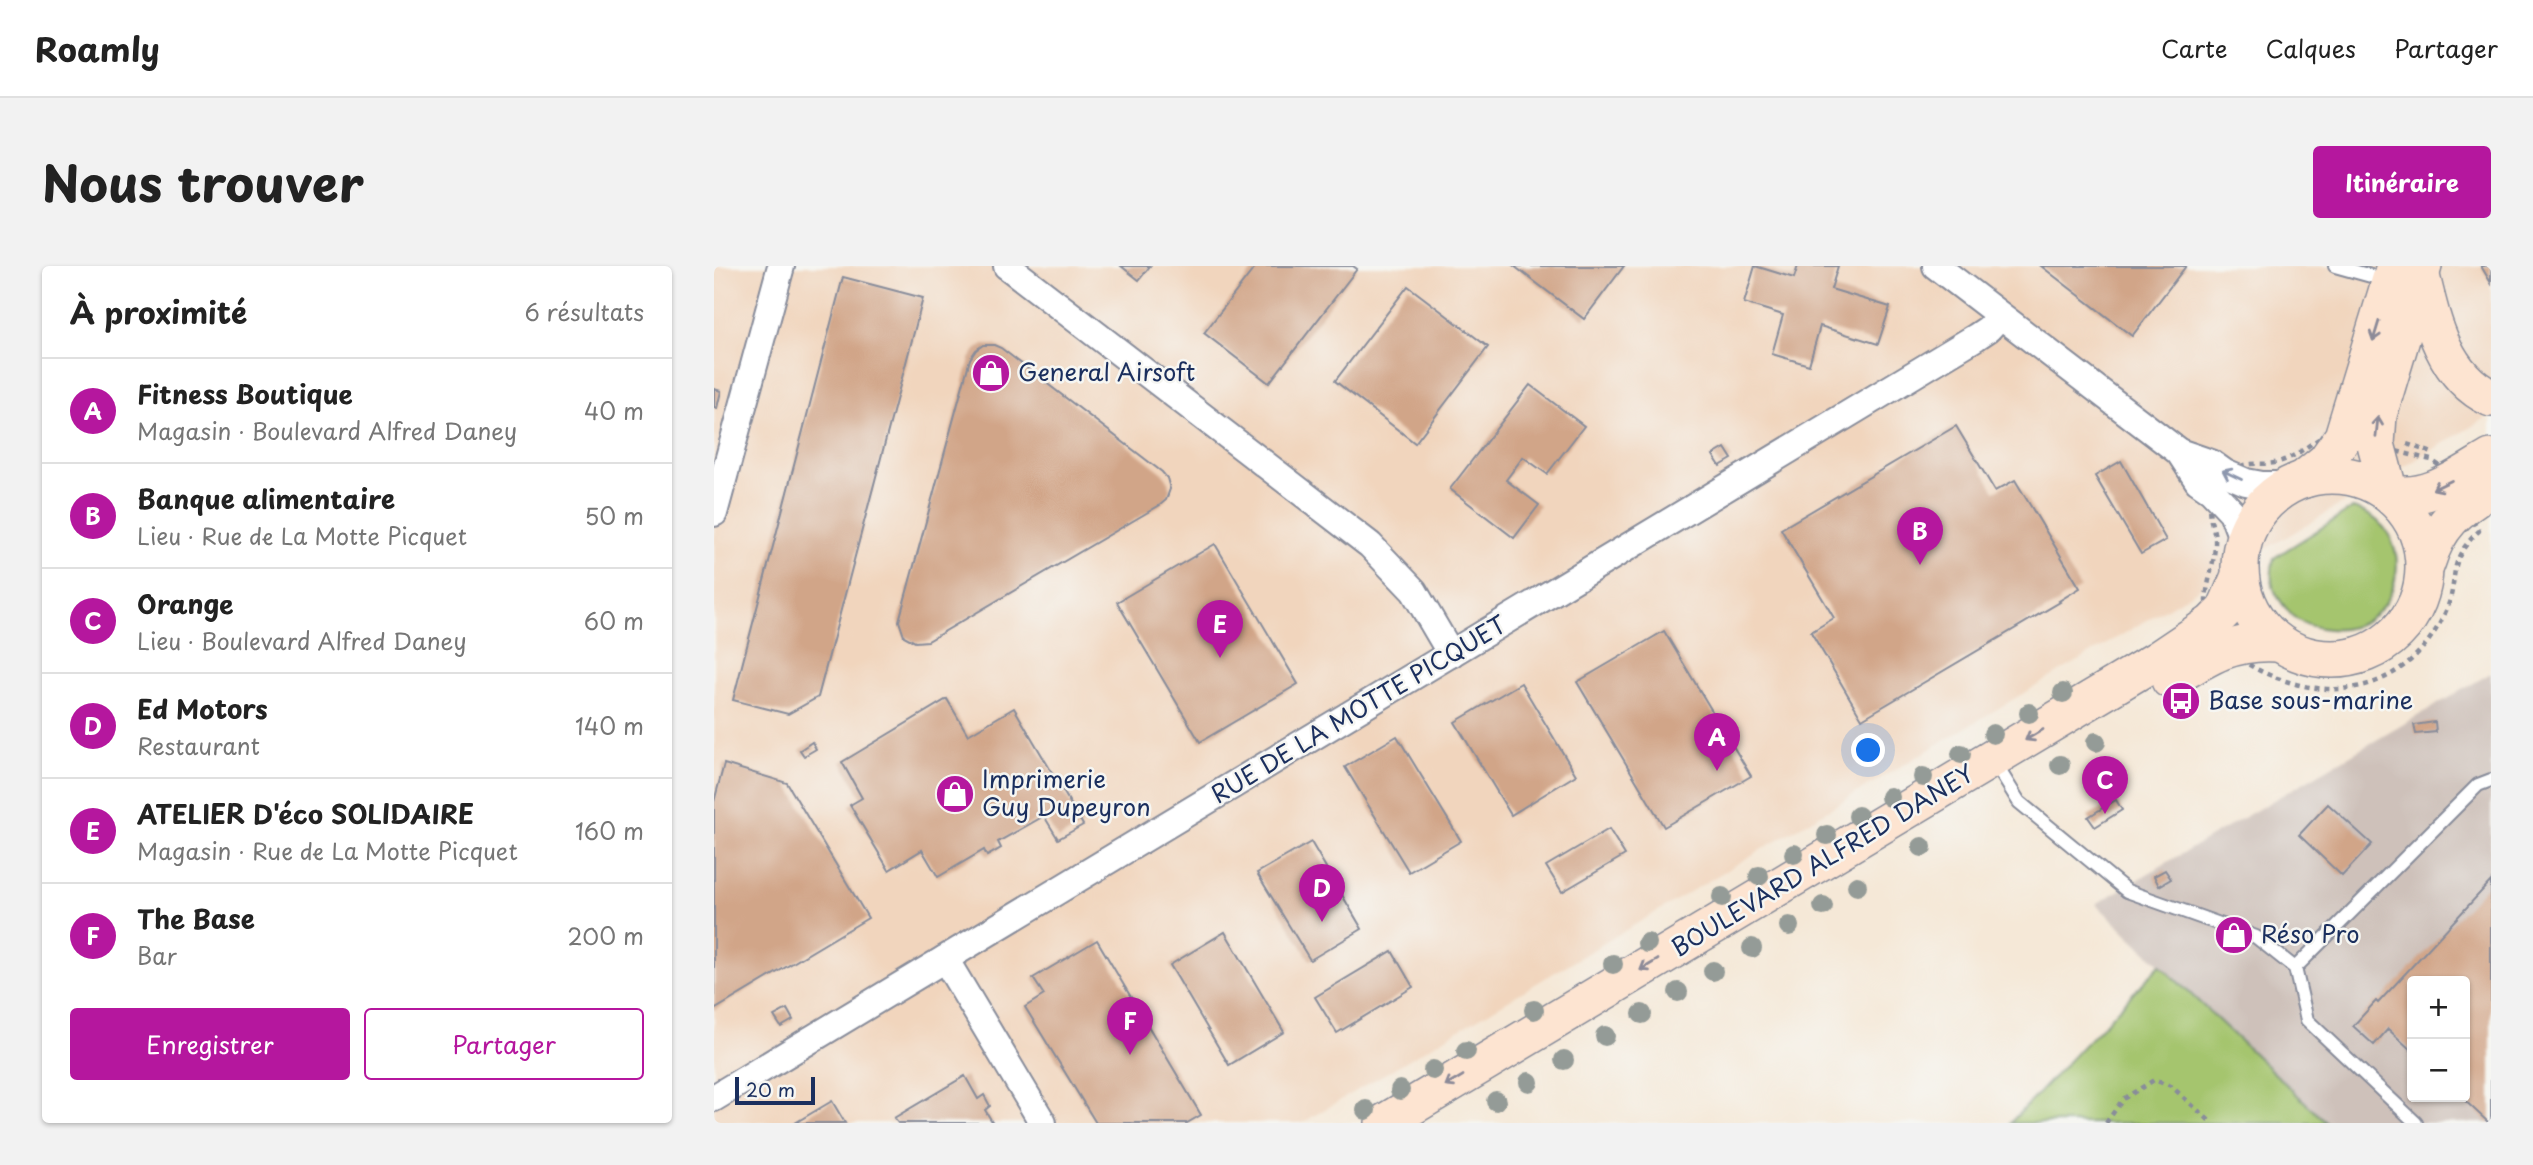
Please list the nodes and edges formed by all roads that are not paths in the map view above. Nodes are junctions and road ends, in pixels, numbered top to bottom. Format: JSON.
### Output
{"nodes":[{"id":1,"x":781,"y":266,"type":"edge"},
{"id":2,"x":1007,"y":266,"type":"edge"},
{"id":3,"x":1937,"y":266,"type":"edge"},
{"id":4,"x":2335,"y":266,"type":"edge"},
{"id":5,"x":2407,"y":272,"type":"edge"},
{"id":6,"x":2000,"y":316,"type":"junction"},
{"id":7,"x":2491,"y":398,"type":"edge"},
{"id":8,"x":2373,"y":441,"type":"junction"},
{"id":9,"x":2491,"y":458,"type":"edge"},
{"id":10,"x":2296,"y":482,"type":"junction"},
{"id":11,"x":2463,"y":483,"type":"edge"},
{"id":12,"x":2224,"y":486,"type":"junction"},
{"id":13,"x":2389,"y":493,"type":"junction"},
{"id":14,"x":714,"y":513,"type":"edge"},
{"id":15,"x":2241,"y":559,"type":"junction"},
{"id":16,"x":2426,"y":564,"type":"junction"},
{"id":17,"x":2225,"y":632,"type":"junction"},
{"id":18,"x":2278,"y":643,"type":"junction"},
{"id":19,"x":1451,"y":654,"type":"junction"},
{"id":20,"x":2000,"y":771,"type":"junction"},
{"id":21,"x":2491,"y":780,"type":"edge"},
{"id":22,"x":945,"y":959,"type":"junction"},
{"id":23,"x":2295,"y":968,"type":"junction"},
{"id":24,"x":714,"y":1098,"type":"edge"},
{"id":25,"x":1043,"y":1123,"type":"edge"},
{"id":26,"x":1384,"y":1123,"type":"edge"},
{"id":27,"x":1431,"y":1123,"type":"edge"},
{"id":28,"x":2416,"y":1123,"type":"edge"}],
"edges":[{"from":1,"to":14,"type":"street"},
{"from":2,"to":19,"type":"street"},
{"from":3,"to":6,"type":"street"},
{"from":4,"to":5,"type":"lane"},
{"from":5,"to":7,"type":"main road"},
{"from":5,"to":8,"type":"main road"},
{"from":6,"to":12,"type":"street"},
{"from":6,"to":19,"type":"street","name":"RUE DE LA MOTTE PICQUET"},
{"from":8,"to":10,"type":"main road"},
{"from":8,"to":13,"type":"main road"},
{"from":9,"to":11,"type":"main road"},
{"from":10,"to":12,"type":"street"},
{"from":10,"to":13,"type":"main road"},
{"from":10,"to":15,"type":"main road"},
{"from":11,"to":13,"type":"main road","one_way":true},
{"from":11,"to":16,"type":"main road"},
{"from":12,"to":15,"type":"street"},
{"from":13,"to":16,"type":"main road"},
{"from":15,"to":17,"type":"main road"},
{"from":15,"to":18,"type":"main road"},
{"from":16,"to":18,"type":"main road"},
{"from":17,"to":18,"type":"main road","name":"BOULEVARD ALFRED DANEY"},
{"from":17,"to":20,"type":"main road","name":"BOULEVARD ALFRED DANEY"},
{"from":19,"to":22,"type":"street","name":"RUE DE LA MOTTE PICQUET"},
{"from":20,"to":23,"type":"lane"},
{"from":20,"to":26,"type":"main road","name":"BOULEVARD ALFRED DANEY","one_way":true},
{"from":20,"to":27,"type":"main road","name":"BOULEVARD ALFRED DANEY"},
{"from":21,"to":23,"type":"lane"},
{"from":22,"to":24,"type":"street","name":"RUE DE LA MOTTE PICQUET"},
{"from":22,"to":25,"type":"street"},
{"from":23,"to":28,"type":"lane"}]}
